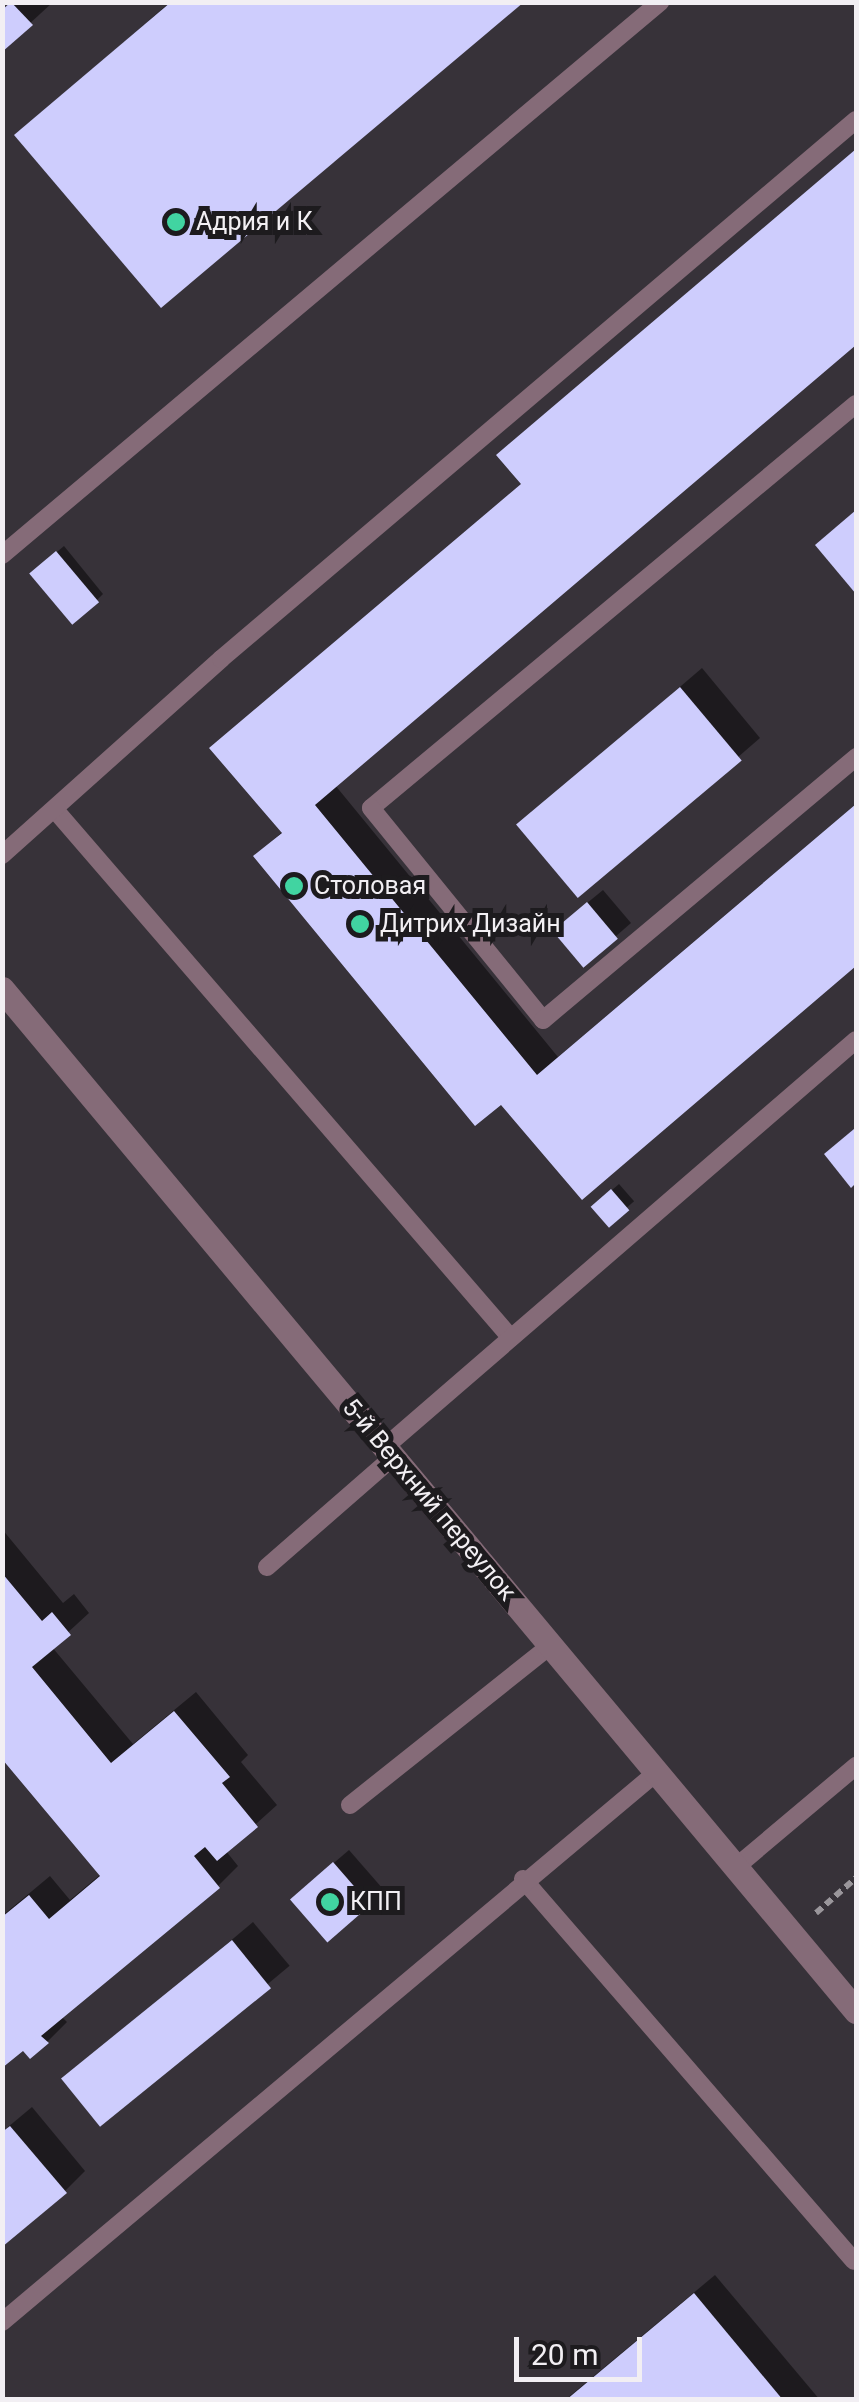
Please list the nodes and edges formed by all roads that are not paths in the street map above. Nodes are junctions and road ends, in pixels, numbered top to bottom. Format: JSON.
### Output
{"nodes":[{"id":1,"x":660,"y":2,"type":"edge"},
{"id":2,"x":856,"y":120,"type":"edge"},
{"id":3,"x":856,"y":404,"type":"edge"},
{"id":4,"x":2,"y":555,"type":"edge"},
{"id":5,"x":856,"y":758,"type":"edge"},
{"id":6,"x":56,"y":810,"type":"junction"},
{"id":7,"x":2,"y":856,"type":"edge"},
{"id":8,"x":2,"y":989,"type":"edge"},
{"id":9,"x":856,"y":1040,"type":"edge"},
{"id":10,"x":512,"y":1338,"type":"junction"},
{"id":11,"x":389,"y":1452,"type":"junction"},
{"id":12,"x":267,"y":1567,"type":"dead end"},
{"id":13,"x":551,"y":1645,"type":"junction"},
{"id":14,"x":856,"y":1766,"type":"edge"},
{"id":15,"x":657,"y":1772,"type":"junction"},
{"id":16,"x":350,"y":1805,"type":"dead end"},
{"id":17,"x":736,"y":1867,"type":"junction"},
{"id":18,"x":523,"y":1879,"type":"junction"},
{"id":19,"x":856,"y":2011,"type":"edge"},
{"id":20,"x":854,"y":2261,"type":"edge"},
{"id":21,"x":2,"y":2322,"type":"edge"}],
"edges":[{"from":1,"to":4,"type":"lane"},
{"from":2,"to":6,"type":"lane"},
{"from":3,"to":5,"type":"lane"},
{"from":6,"to":7,"type":"lane"},
{"from":6,"to":10,"type":"lane"},
{"from":8,"to":11,"type":"street","name":"5-й Верхний переулок"},
{"from":9,"to":10,"type":"lane"},
{"from":10,"to":11,"type":"lane"},
{"from":11,"to":12,"type":"lane"},
{"from":11,"to":13,"type":"street","name":"5-й Верхний переулок"},
{"from":13,"to":15,"type":"street","name":"5-й Верхний переулок"},
{"from":13,"to":16,"type":"lane"},
{"from":14,"to":17,"type":"lane"},
{"from":15,"to":17,"type":"street","name":"5-й Верхний переулок"},
{"from":15,"to":18,"type":"lane"},
{"from":17,"to":19,"type":"street","name":"5-й Верхний переулок"},
{"from":18,"to":20,"type":"lane"},
{"from":18,"to":21,"type":"lane"}]}
